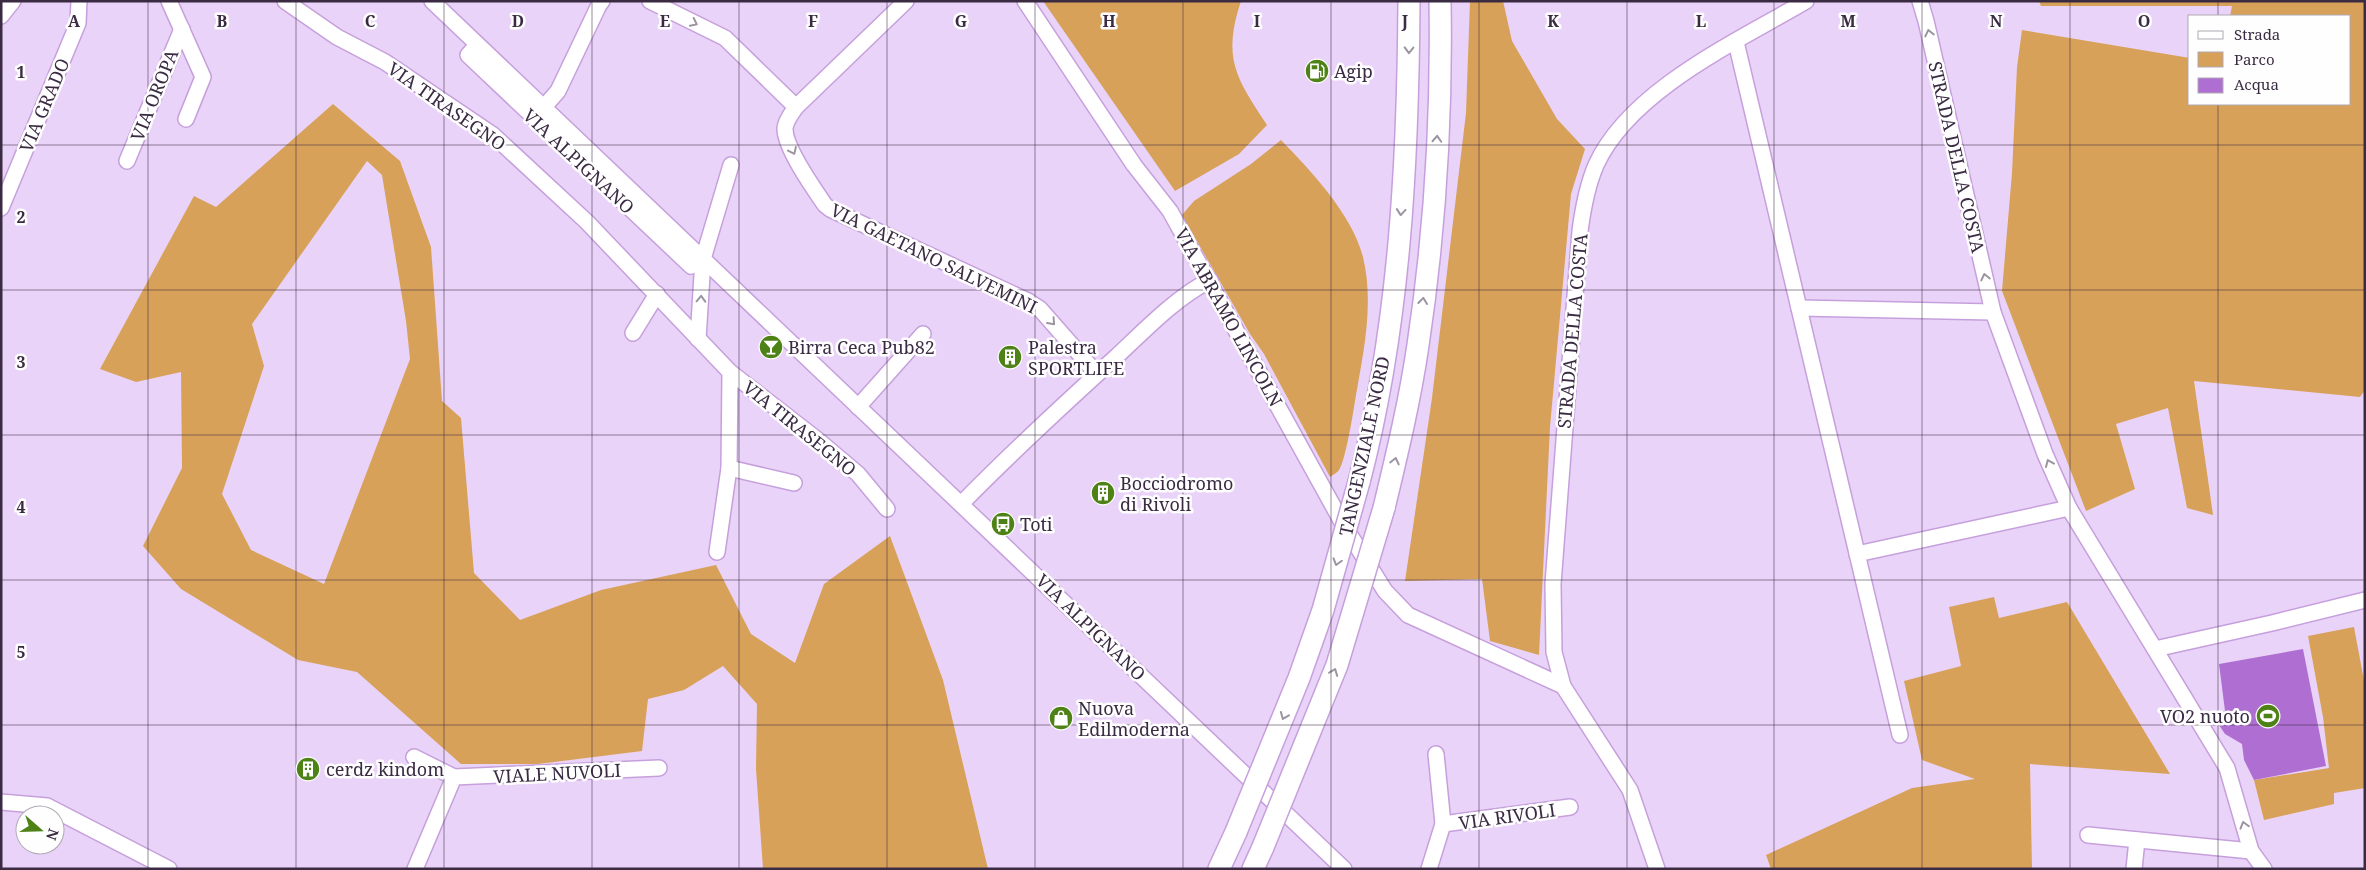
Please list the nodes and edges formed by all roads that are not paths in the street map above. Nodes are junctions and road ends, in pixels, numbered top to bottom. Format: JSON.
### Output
{"nodes":[{"id":1,"x":13,"y":1,"type":"edge"},
{"id":2,"x":79,"y":1,"type":"edge"},
{"id":3,"x":169,"y":1,"type":"edge"},
{"id":4,"x":285,"y":1,"type":"edge"},
{"id":5,"x":432,"y":1,"type":"edge"},
{"id":6,"x":602,"y":1,"type":"edge"},
{"id":7,"x":650,"y":1,"type":"edge"},
{"id":8,"x":906,"y":1,"type":"edge"},
{"id":9,"x":1025,"y":1,"type":"edge"},
{"id":10,"x":1409,"y":1,"type":"edge"},
{"id":11,"x":1440,"y":1,"type":"edge"},
{"id":12,"x":1806,"y":1,"type":"edge"},
{"id":13,"x":1920,"y":1,"type":"edge"},
{"id":14,"x":1,"y":16,"type":"edge"},
{"id":15,"x":182,"y":29,"type":"junction"},
{"id":16,"x":1736,"y":42,"type":"junction"},
{"id":17,"x":478,"y":45,"type":"junction"},
{"id":18,"x":544,"y":107,"type":"junction"},
{"id":19,"x":796,"y":107,"type":"junction"},
{"id":20,"x":186,"y":119,"type":"dead end"},
{"id":21,"x":127,"y":162,"type":"dead end"},
{"id":22,"x":731,"y":165,"type":"dead end"},
{"id":23,"x":1,"y":208,"type":"edge"},
{"id":24,"x":703,"y":259,"type":"junction"},
{"id":25,"x":1210,"y":280,"type":"junction"},
{"id":26,"x":657,"y":294,"type":"junction"},
{"id":27,"x":1799,"y":308,"type":"junction"},
{"id":28,"x":1994,"y":312,"type":"junction"},
{"id":29,"x":633,"y":333,"type":"dead end"},
{"id":30,"x":923,"y":334,"type":"dead end"},
{"id":31,"x":698,"y":339,"type":"junction"},
{"id":32,"x":730,"y":372,"type":"junction"},
{"id":33,"x":1097,"y":374,"type":"junction"},
{"id":34,"x":858,"y":407,"type":"junction"},
{"id":35,"x":729,"y":468,"type":"junction"},
{"id":36,"x":794,"y":483,"type":"dead end"},
{"id":37,"x":961,"y":504,"type":"junction"},
{"id":38,"x":2069,"y":508,"type":"junction"},
{"id":39,"x":887,"y":509,"type":"dead end"},
{"id":40,"x":717,"y":552,"type":"dead end"},
{"id":41,"x":1857,"y":554,"type":"junction"},
{"id":42,"x":2365,"y":600,"type":"edge"},
{"id":43,"x":2155,"y":650,"type":"junction"},
{"id":44,"x":1563,"y":686,"type":"junction"},
{"id":45,"x":1900,"y":735,"type":"dead end"},
{"id":46,"x":1436,"y":754,"type":"dead end"},
{"id":47,"x":414,"y":757,"type":"dead end"},
{"id":48,"x":659,"y":768,"type":"dead end"},
{"id":49,"x":454,"y":777,"type":"junction"},
{"id":50,"x":1,"y":802,"type":"edge"},
{"id":51,"x":1570,"y":807,"type":"dead end"},
{"id":52,"x":1443,"y":824,"type":"junction"},
{"id":53,"x":2088,"y":835,"type":"dead end"},
{"id":54,"x":2137,"y":840,"type":"junction"},
{"id":55,"x":2252,"y":851,"type":"junction"},
{"id":56,"x":169,"y":869,"type":"edge"},
{"id":57,"x":415,"y":869,"type":"edge"},
{"id":58,"x":1219,"y":869,"type":"edge"},
{"id":59,"x":1253,"y":869,"type":"edge"},
{"id":60,"x":1344,"y":869,"type":"edge"},
{"id":61,"x":1429,"y":869,"type":"edge"},
{"id":62,"x":1657,"y":869,"type":"edge"},
{"id":63,"x":2134,"y":869,"type":"edge"},
{"id":64,"x":2264,"y":869,"type":"edge"}],
"edges":[{"from":1,"to":14,"type":"street"},
{"from":2,"to":23,"type":"street","name":"VIA GRADO"},
{"from":3,"to":15,"type":"street","name":"VIA OROPA"},
{"from":4,"to":26,"type":"street","name":"VIA TIRASEGNO"},
{"from":5,"to":17,"type":"street","name":"VIA ALPIGNANO"},
{"from":6,"to":18,"type":"street"},
{"from":7,"to":19,"type":"street","one_way":true},
{"from":8,"to":19,"type":"street","name":"VIA GAETANO SALVEMINI"},
{"from":9,"to":25,"type":"street","name":"VIA ABRAMO LINCOLN"},
{"from":10,"to":58,"type":"highway","name":"TANGENZIALE NORD","one_way":true,"bridge":true},
{"from":59,"to":11,"type":"highway","name":"TANGENZIALE NORD","one_way":true,"bridge":true},
{"from":12,"to":16,"type":"street","name":"STRADA DELLA COSTA"},
{"from":28,"to":13,"type":"street","name":"STRADA DELLA COSTA","one_way":true},
{"from":15,"to":20,"type":"street","name":"VIA OROPA"},
{"from":15,"to":21,"type":"street","name":"VIA OROPA"},
{"from":16,"to":27,"type":"street"},
{"from":16,"to":44,"type":"street","name":"STRADA DELLA COSTA"},
{"from":17,"to":18,"type":"street","name":"VIA ALPIGNANO"},
{"from":17,"to":24,"type":"street","name":"VIA ALPIGNANO"},
{"from":18,"to":24,"type":"street","name":"VIA ALPIGNANO"},
{"from":19,"to":33,"type":"street","name":"VIA GAETANO SALVEMINI","one_way":true},
{"from":22,"to":24,"type":"street"},
{"from":31,"to":24,"type":"street","one_way":true},
{"from":24,"to":34,"type":"street","name":"VIA ALPIGNANO"},
{"from":25,"to":33,"type":"street"},
{"from":25,"to":44,"type":"street","name":"VIA ABRAMO LINCOLN"},
{"from":26,"to":29,"type":"street"},
{"from":26,"to":31,"type":"street","name":"VIA TIRASEGNO"},
{"from":27,"to":28,"type":"street"},
{"from":27,"to":41,"type":"street"},
{"from":38,"to":28,"type":"street","name":"STRADA DELLA COSTA","one_way":true},
{"from":30,"to":34,"type":"street"},
{"from":31,"to":32,"type":"street","name":"VIA TIRASEGNO"},
{"from":32,"to":35,"type":"street","name":"VIA TIRASEGNO"},
{"from":32,"to":39,"type":"street","name":"VIA TIRASEGNO"},
{"from":33,"to":37,"type":"street"},
{"from":34,"to":37,"type":"street","name":"VIA ALPIGNANO"},
{"from":35,"to":36,"type":"street"},
{"from":35,"to":40,"type":"street","name":"VIA TIRASEGNO"},
{"from":37,"to":60,"type":"street","name":"VIA ALPIGNANO"},
{"from":38,"to":41,"type":"street"},
{"from":38,"to":43,"type":"street","name":"STRADA DELLA COSTA"},
{"from":41,"to":45,"type":"street"},
{"from":42,"to":43,"type":"street"},
{"from":55,"to":43,"type":"street","name":"STRADA DELLA COSTA","one_way":true},
{"from":44,"to":62,"type":"street","name":"STRADA DELLA COSTA"},
{"from":46,"to":52,"type":"street","name":"VIA RIVOLI"},
{"from":47,"to":49,"type":"street","name":"VIALE NUVOLI"},
{"from":48,"to":49,"type":"street","name":"VIALE NUVOLI"},
{"from":49,"to":57,"type":"street"},
{"from":50,"to":56,"type":"street"},
{"from":51,"to":52,"type":"street","name":"VIA RIVOLI"},
{"from":52,"to":61,"type":"street","name":"VIA RIVOLI"},
{"from":53,"to":54,"type":"street"},
{"from":54,"to":55,"type":"street"},
{"from":54,"to":63,"type":"street"},
{"from":55,"to":64,"type":"street","name":"STRADA DELLA COSTA"}]}
